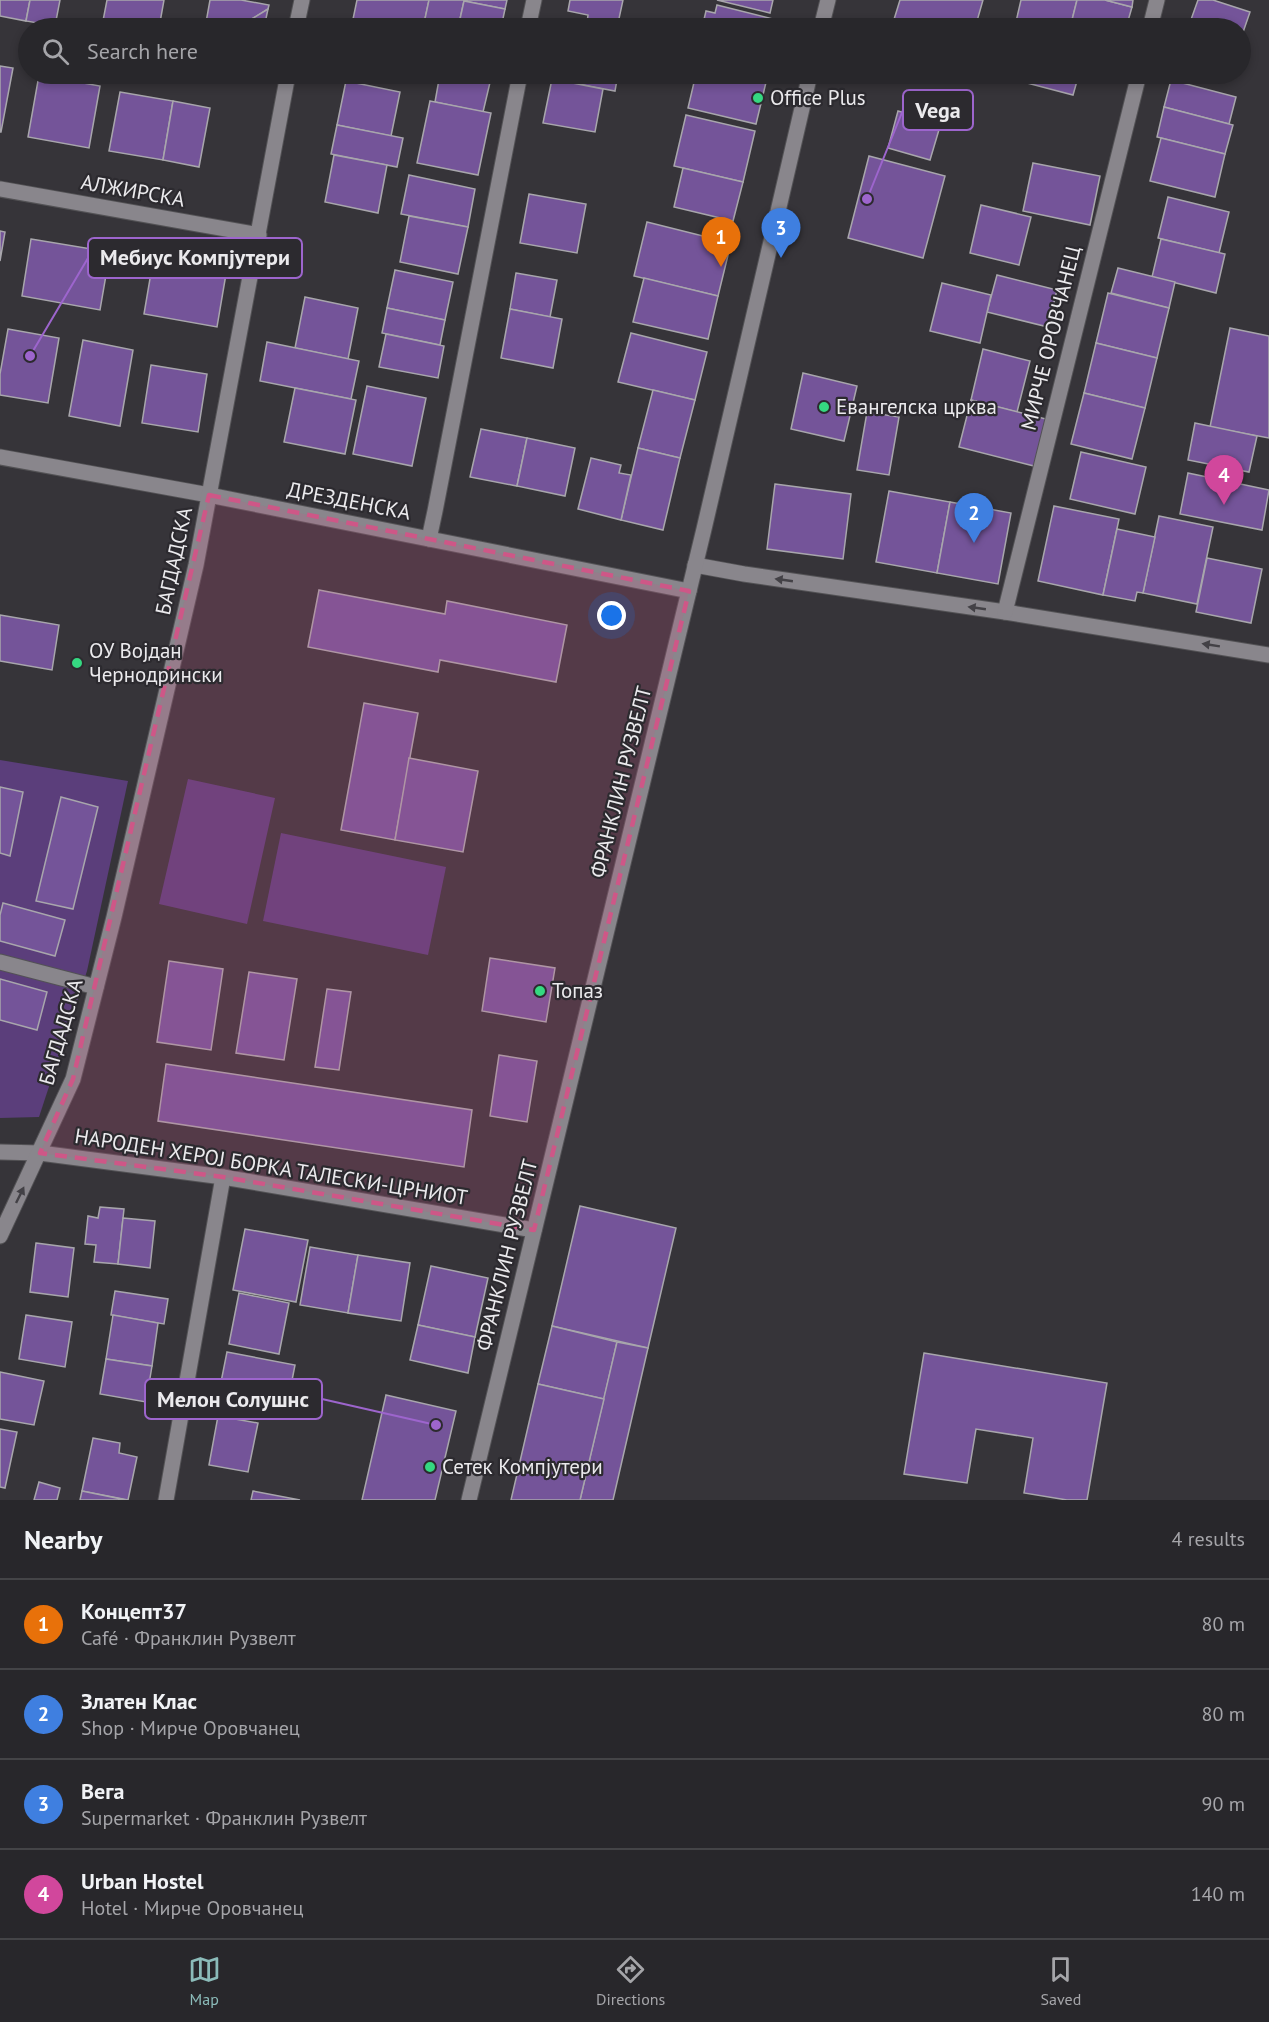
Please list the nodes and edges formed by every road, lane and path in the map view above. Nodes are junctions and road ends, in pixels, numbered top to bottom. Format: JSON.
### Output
{"nodes":[{"id":1,"x":302,"y":0,"type":"edge"},
{"id":2,"x":534,"y":0,"type":"edge"},
{"id":3,"x":828,"y":0,"type":"edge"},
{"id":4,"x":1157,"y":0,"type":"edge"},
{"id":5,"x":298,"y":18,"type":"edge"},
{"id":6,"x":530,"y":18,"type":"edge"},
{"id":7,"x":824,"y":18,"type":"edge"},
{"id":8,"x":1152,"y":18,"type":"edge"},
{"id":9,"x":286,"y":84,"type":"edge"},
{"id":10,"x":518,"y":84,"type":"edge"},
{"id":11,"x":808,"y":84,"type":"edge"},
{"id":12,"x":1136,"y":84,"type":"edge"},
{"id":13,"x":0,"y":189,"type":"edge"},
{"id":14,"x":259,"y":235,"type":"junction"},
{"id":15,"x":0,"y":457,"type":"edge"},
{"id":16,"x":209,"y":495,"type":"junction"},
{"id":17,"x":429,"y":539,"type":"junction"},
{"id":18,"x":695,"y":565,"type":"junction"},
{"id":19,"x":688,"y":591,"type":"junction"},
{"id":20,"x":1005,"y":612,"type":"junction"},
{"id":21,"x":1269,"y":655,"type":"edge"},
{"id":22,"x":0,"y":962,"type":"edge"},
{"id":23,"x":96,"y":987,"type":"junction"},
{"id":24,"x":0,"y":1152,"type":"edge"},
{"id":25,"x":40,"y":1153,"type":"junction"},
{"id":26,"x":223,"y":1177,"type":"junction"},
{"id":27,"x":534,"y":1230,"type":"junction"},
{"id":28,"x":0,"y":1236,"type":"edge"},
{"id":29,"x":166,"y":1500,"type":"edge"},
{"id":30,"x":469,"y":1500,"type":"edge"}],
"edges":[{"from":1,"to":5,"type":"street"},
{"from":2,"to":6,"type":"street"},
{"from":3,"to":7,"type":"street"},
{"from":4,"to":8,"type":"street"},
{"from":9,"to":14,"type":"street","name":"БАГДАДСКА"},
{"from":10,"to":17,"type":"street"},
{"from":11,"to":18,"type":"street","name":"ФРАНКЛИН РУЗВЕЛТ"},
{"from":12,"to":20,"type":"street","name":"МИРЧЕ ОРОВЧАНЕЦ"},
{"from":13,"to":14,"type":"street","name":"АЛЖИРСКА"},
{"from":14,"to":16,"type":"street","name":"БАГДАДСКА"},
{"from":15,"to":16,"type":"street","name":"ДРЕЗДЕНСКА"},
{"from":16,"to":17,"type":"street","name":"ДРЕЗДЕНСКА"},
{"from":16,"to":23,"type":"street","name":"БАГДАДСКА"},
{"from":17,"to":19,"type":"street","name":"ДРЕЗДЕНСКА"},
{"from":18,"to":19,"type":"street","name":"ФРАНКЛИН РУЗВЕЛТ"},
{"from":20,"to":18,"type":"street","one_way":true},
{"from":19,"to":27,"type":"street","name":"ФРАНКЛИН РУЗВЕЛТ"},
{"from":21,"to":20,"type":"street","one_way":true},
{"from":22,"to":23,"type":"street"},
{"from":23,"to":25,"type":"street","name":"БАГДАДСКА"},
{"from":24,"to":25,"type":"street","name":"НАРОДЕН ХЕРОЈ БОРКА ТАЛЕСКИ-ЦРНИОТ"},
{"from":25,"to":26,"type":"street","name":"НАРОДЕН ХЕРОЈ БОРКА ТАЛЕСКИ-ЦРНИОТ"},
{"from":28,"to":25,"type":"street","name":"БАГДАДСКА","one_way":true},
{"from":26,"to":27,"type":"street","name":"НАРОДЕН ХЕРОЈ БОРКА ТАЛЕСКИ-ЦРНИОТ"},
{"from":26,"to":29,"type":"street"},
{"from":27,"to":30,"type":"street","name":"ФРАНКЛИН РУЗВЕЛТ"}]}
